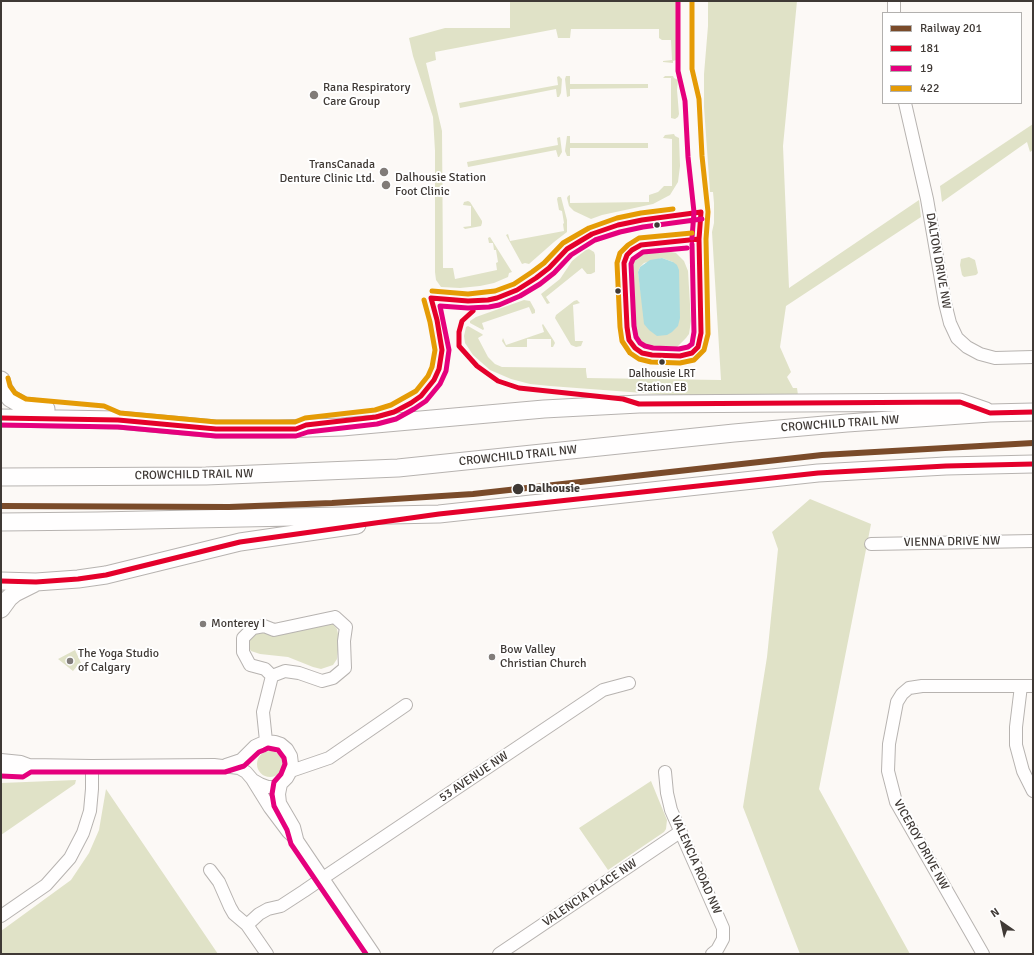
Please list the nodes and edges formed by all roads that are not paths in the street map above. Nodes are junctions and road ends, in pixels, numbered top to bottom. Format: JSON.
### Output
{"nodes":[{"id":1,"x":894,"y":1,"type":"edge"},
{"id":2,"x":894,"y":12,"type":"edge"},
{"id":3,"x":906,"y":104,"type":"edge"},
{"id":4,"x":1033,"y":357,"type":"edge"},
{"id":5,"x":1,"y":380,"type":"edge"},
{"id":6,"x":1033,"y":412,"type":"edge"},
{"id":7,"x":990,"y":413,"type":"junction"},
{"id":8,"x":1,"y":418,"type":"edge"},
{"id":9,"x":118,"y":420,"type":"junction"},
{"id":10,"x":1033,"y":464,"type":"edge"},
{"id":11,"x":1,"y":477,"type":"edge"},
{"id":12,"x":439,"y":514,"type":"junction"},
{"id":13,"x":1,"y":522,"type":"edge"},
{"id":14,"x":1033,"y":540,"type":"edge"},
{"id":15,"x":871,"y":544,"type":"dead end"},
{"id":16,"x":1,"y":581,"type":"edge"},
{"id":17,"x":36,"y":582,"type":"junction"},
{"id":18,"x":1,"y":609,"type":"edge"},
{"id":19,"x":272,"y":676,"type":"junction"},
{"id":20,"x":628,"y":683,"type":"dead end"},
{"id":21,"x":1027,"y":686,"type":"edge"},
{"id":22,"x":406,"y":705,"type":"dead end"},
{"id":23,"x":266,"y":741,"type":"junction"},
{"id":24,"x":291,"y":756,"type":"junction"},
{"id":25,"x":1,"y":760,"type":"edge"},
{"id":26,"x":29,"y":765,"type":"junction"},
{"id":27,"x":224,"y":765,"type":"junction"},
{"id":28,"x":308,"y":765,"type":"junction"},
{"id":29,"x":92,"y":766,"type":"junction"},
{"id":30,"x":1,"y":769,"type":"edge"},
{"id":31,"x":291,"y":771,"type":"junction"},
{"id":32,"x":665,"y":772,"type":"dead end"},
{"id":33,"x":252,"y":779,"type":"junction"},
{"id":34,"x":281,"y":784,"type":"junction"},
{"id":35,"x":1033,"y":791,"type":"edge"},
{"id":36,"x":680,"y":832,"type":"junction"},
{"id":37,"x":297,"y":840,"type":"junction"},
{"id":38,"x":210,"y":870,"type":"dead end"},
{"id":39,"x":323,"y":878,"type":"junction"},
{"id":40,"x":1,"y":916,"type":"edge"},
{"id":41,"x":247,"y":925,"type":"junction"},
{"id":42,"x":267,"y":954,"type":"edge"},
{"id":43,"x":374,"y":954,"type":"edge"},
{"id":44,"x":499,"y":954,"type":"edge"},
{"id":45,"x":712,"y":954,"type":"edge"},
{"id":46,"x":983,"y":954,"type":"edge"}],
"edges":[{"from":1,"to":2,"type":"street"},
{"from":3,"to":4,"type":"street","name":"DALTON DRIVE NW"},
{"from":5,"to":9,"type":"highway"},
{"from":6,"to":7,"type":"highway","name":"CROWCHILD TRAIL NW"},
{"from":7,"to":9,"type":"highway"},
{"from":7,"to":11,"type":"highway","name":"CROWCHILD TRAIL NW"},
{"from":8,"to":9,"type":"highway"},
{"from":10,"to":12,"type":"highway"},
{"from":12,"to":13,"type":"highway"},
{"from":12,"to":17,"type":"highway"},
{"from":14,"to":15,"type":"street","name":"VIENNA DRIVE NW"},
{"from":16,"to":17,"type":"highway"},
{"from":17,"to":18,"type":"highway"},
{"from":19,"to":19,"type":"street"},
{"from":19,"to":23,"type":"street"},
{"from":20,"to":39,"type":"street","name":"53 AVENUE NW"},
{"from":21,"to":35,"type":"street"},
{"from":21,"to":46,"type":"street","name":"VICEROY DRIVE NW"},
{"from":22,"to":28,"type":"street"},
{"from":23,"to":24,"type":"street"},
{"from":23,"to":27,"type":"street"},
{"from":24,"to":28,"type":"street"},
{"from":24,"to":31,"type":"street"},
{"from":25,"to":26,"type":"street"},
{"from":26,"to":29,"type":"street"},
{"from":26,"to":30,"type":"street"},
{"from":27,"to":29,"type":"street"},
{"from":27,"to":33,"type":"street"},
{"from":28,"to":31,"type":"street"},
{"from":29,"to":40,"type":"street"},
{"from":31,"to":34,"type":"street"},
{"from":32,"to":36,"type":"street","name":"VALENCIA ROAD NW"},
{"from":33,"to":34,"type":"street"},
{"from":33,"to":37,"type":"street"},
{"from":34,"to":37,"type":"street"},
{"from":36,"to":44,"type":"street","name":"VALENCIA PLACE NW"},
{"from":36,"to":45,"type":"street","name":"VALENCIA ROAD NW"},
{"from":37,"to":39,"type":"street"},
{"from":38,"to":41,"type":"street"},
{"from":39,"to":41,"type":"street","name":"53 AVENUE NW"},
{"from":39,"to":43,"type":"street"},
{"from":41,"to":42,"type":"street"}]}
